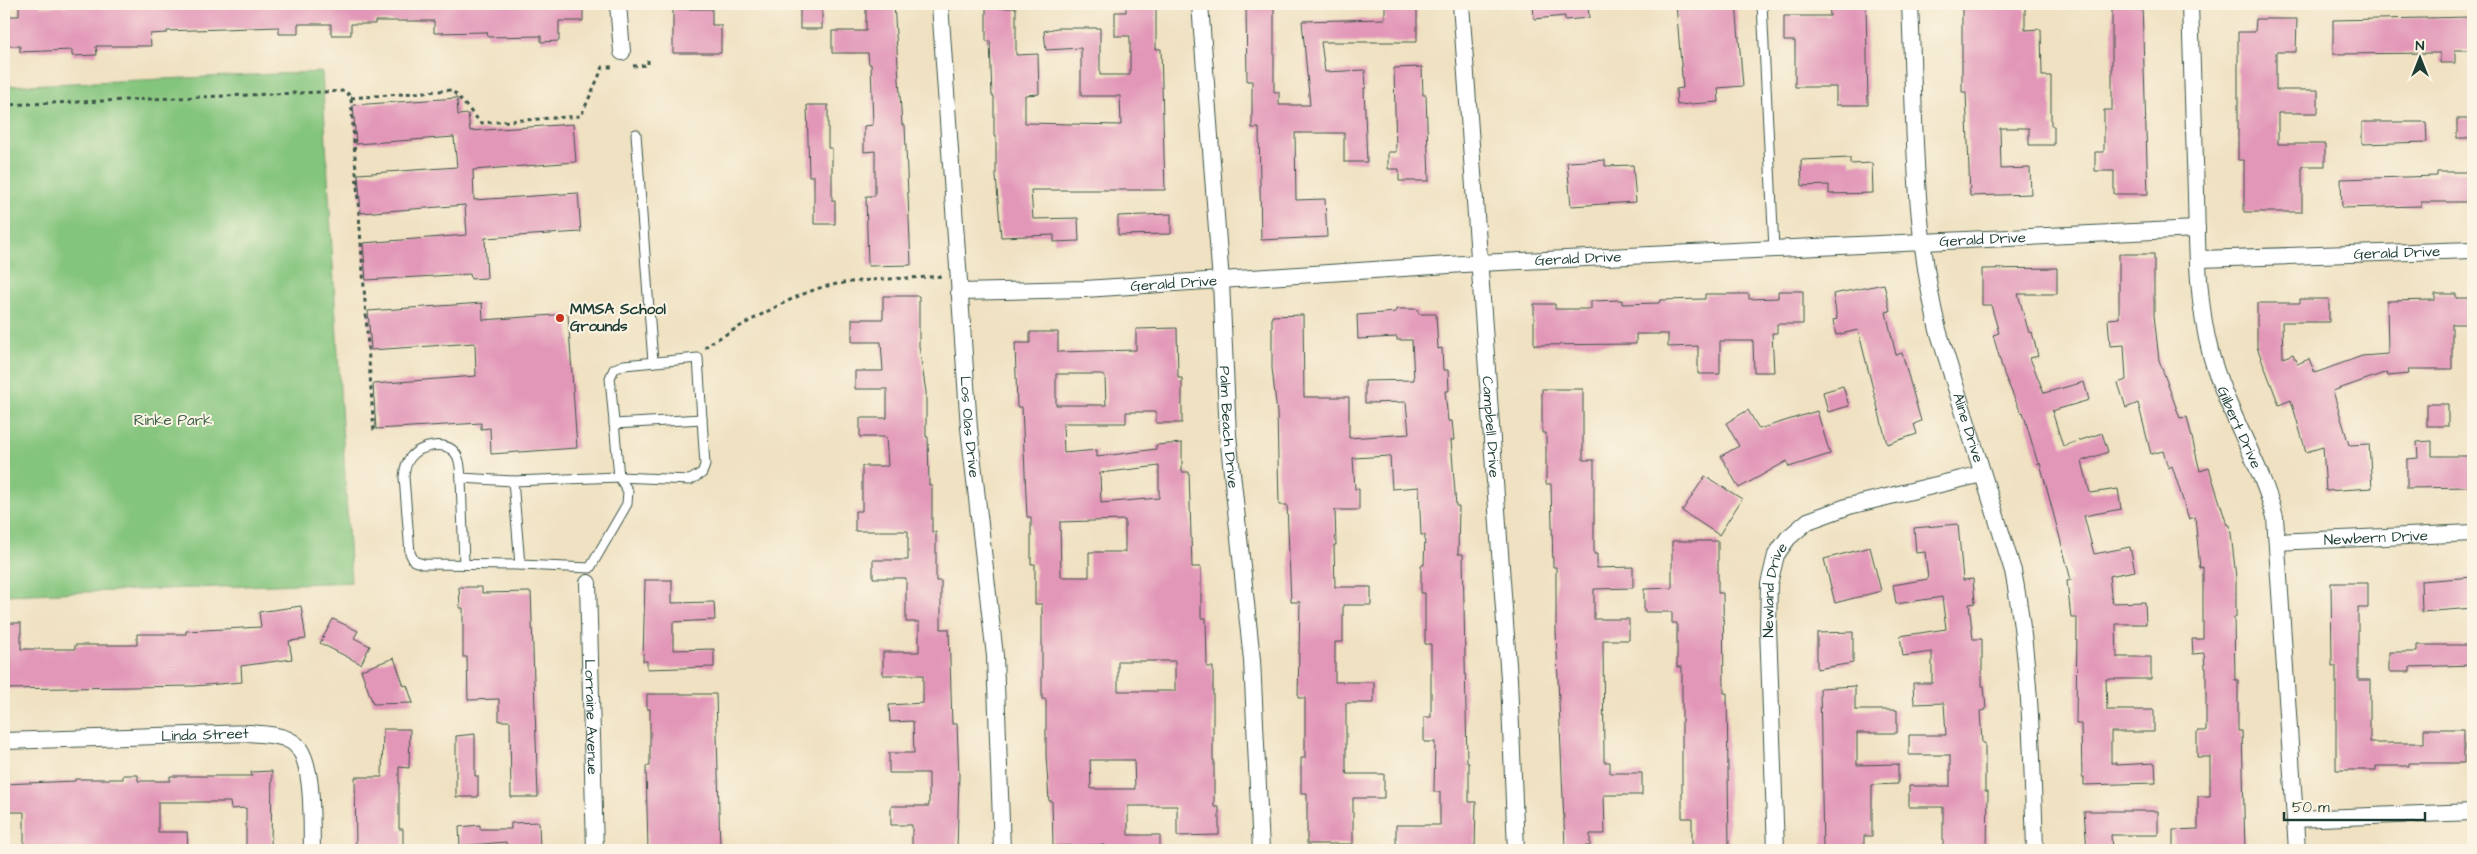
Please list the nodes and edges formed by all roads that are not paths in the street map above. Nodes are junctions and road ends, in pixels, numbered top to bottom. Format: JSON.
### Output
{"nodes":[{"id":1,"x":618,"y":4,"type":"edge"},
{"id":2,"x":940,"y":4,"type":"edge"},
{"id":3,"x":1200,"y":4,"type":"edge"},
{"id":4,"x":1461,"y":4,"type":"edge"},
{"id":5,"x":1762,"y":4,"type":"edge"},
{"id":6,"x":1910,"y":4,"type":"edge"},
{"id":7,"x":2190,"y":4,"type":"edge"},
{"id":8,"x":624,"y":61,"type":"road end"},
{"id":9,"x":636,"y":134,"type":"dead end"},
{"id":10,"x":2197,"y":230,"type":"junction"},
{"id":11,"x":1921,"y":242,"type":"junction"},
{"id":12,"x":1774,"y":249,"type":"junction"},
{"id":13,"x":2473,"y":250,"type":"edge"},
{"id":14,"x":2198,"y":259,"type":"junction"},
{"id":15,"x":1479,"y":263,"type":"junction"},
{"id":16,"x":1221,"y":282,"type":"junction"},
{"id":17,"x":959,"y":292,"type":"junction"},
{"id":18,"x":653,"y":362,"type":"junction"},
{"id":19,"x":702,"y":419,"type":"junction"},
{"id":20,"x":614,"y":424,"type":"junction"},
{"id":21,"x":1982,"y":474,"type":"junction"},
{"id":22,"x":619,"y":477,"type":"junction"},
{"id":23,"x":461,"y":478,"type":"junction"},
{"id":24,"x":513,"y":481,"type":"junction"},
{"id":25,"x":2473,"y":533,"type":"edge"},
{"id":26,"x":2277,"y":542,"type":"junction"},
{"id":27,"x":464,"y":564,"type":"junction"},
{"id":28,"x":520,"y":564,"type":"junction"},
{"id":29,"x":589,"y":576,"type":"junction"},
{"id":30,"x":4,"y":742,"type":"edge"},
{"id":31,"x":2473,"y":812,"type":"edge"},
{"id":32,"x":2295,"y":819,"type":"junction"},
{"id":33,"x":312,"y":850,"type":"edge"},
{"id":34,"x":596,"y":850,"type":"edge"},
{"id":35,"x":1002,"y":850,"type":"edge"},
{"id":36,"x":1260,"y":850,"type":"edge"},
{"id":37,"x":1516,"y":850,"type":"edge"},
{"id":38,"x":1776,"y":850,"type":"edge"},
{"id":39,"x":2035,"y":850,"type":"edge"},
{"id":40,"x":2296,"y":850,"type":"edge"}],
"edges":[{"from":1,"to":8,"type":"street"},
{"from":2,"to":17,"type":"street","name":"Los Olas Drive"},
{"from":3,"to":16,"type":"street","name":"Palm Beach Drive"},
{"from":4,"to":15,"type":"street","name":"Campbell Drive"},
{"from":5,"to":12,"type":"lane"},
{"from":6,"to":11,"type":"street","name":"Aline Drive"},
{"from":7,"to":10,"type":"street","name":"Gilbert Drive"},
{"from":9,"to":18,"type":"lane"},
{"from":10,"to":11,"type":"street","name":"Gerald Drive"},
{"from":10,"to":14,"type":"street","name":"Gilbert Drive"},
{"from":11,"to":12,"type":"street","name":"Gerald Drive"},
{"from":11,"to":21,"type":"street","name":"Aline Drive"},
{"from":12,"to":15,"type":"street","name":"Gerald Drive"},
{"from":13,"to":14,"type":"street","name":"Gerald Drive"},
{"from":14,"to":26,"type":"street","name":"Gilbert Drive"},
{"from":15,"to":16,"type":"street","name":"Gerald Drive"},
{"from":15,"to":37,"type":"street","name":"Campbell Drive"},
{"from":16,"to":17,"type":"street","name":"Gerald Drive"},
{"from":16,"to":36,"type":"street","name":"Palm Beach Drive"},
{"from":17,"to":35,"type":"street","name":"Los Olas Drive"},
{"from":18,"to":19,"type":"lane"},
{"from":18,"to":20,"type":"lane"},
{"from":19,"to":20,"type":"lane"},
{"from":19,"to":22,"type":"lane"},
{"from":20,"to":22,"type":"lane"},
{"from":21,"to":38,"type":"street","name":"Newland Drive"},
{"from":21,"to":39,"type":"street","name":"Aline Drive"},
{"from":22,"to":24,"type":"lane"},
{"from":22,"to":29,"type":"lane"},
{"from":23,"to":24,"type":"lane"},
{"from":23,"to":27,"type":"lane"},
{"from":23,"to":27,"type":"lane"},
{"from":24,"to":28,"type":"lane"},
{"from":25,"to":26,"type":"street","name":"Newbern Drive"},
{"from":26,"to":32,"type":"street","name":"Gilbert Drive"},
{"from":27,"to":28,"type":"lane"},
{"from":28,"to":29,"type":"lane"},
{"from":29,"to":34,"type":"street","name":"Lorraine Avenue"},
{"from":30,"to":33,"type":"street","name":"Linda Street"},
{"from":31,"to":32,"type":"street"},
{"from":32,"to":40,"type":"street","name":"Gilbert Drive"}]}
